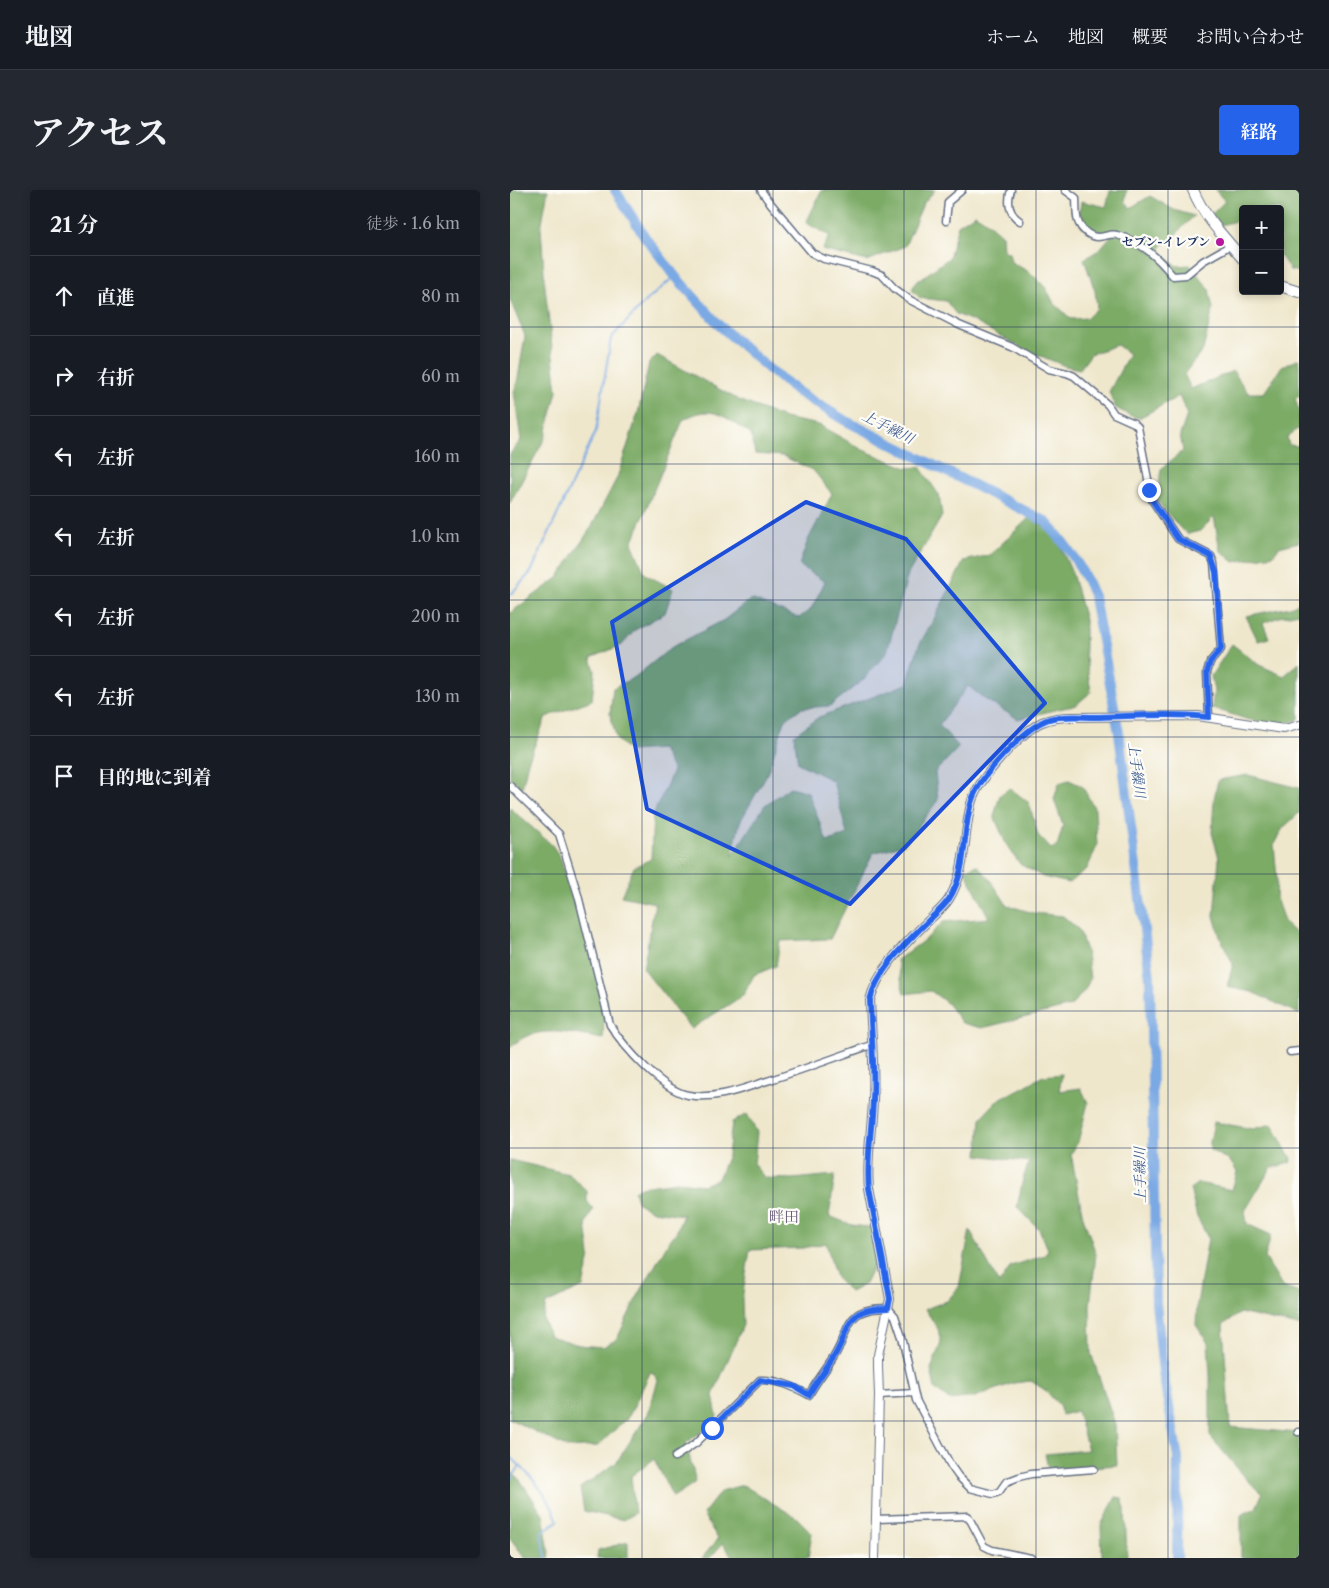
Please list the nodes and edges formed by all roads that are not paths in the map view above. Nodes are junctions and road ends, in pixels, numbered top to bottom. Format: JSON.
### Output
{"nodes":[{"id":1,"x":761,"y":190,"type":"edge"},
{"id":2,"x":962,"y":190,"type":"edge"},
{"id":3,"x":1011,"y":190,"type":"edge"},
{"id":4,"x":1065,"y":190,"type":"edge"},
{"id":5,"x":1193,"y":190,"type":"edge"},
{"id":6,"x":946,"y":221,"type":"dead end"},
{"id":7,"x":1020,"y":222,"type":"dead end"},
{"id":8,"x":1231,"y":245,"type":"junction"},
{"id":9,"x":1239,"y":254,"type":"edge"},
{"id":10,"x":1284,"y":287,"type":"edge"},
{"id":11,"x":1299,"y":292,"type":"edge"},
{"id":12,"x":1209,"y":717,"type":"junction"},
{"id":13,"x":1299,"y":725,"type":"edge"},
{"id":14,"x":510,"y":786,"type":"edge"},
{"id":15,"x":872,"y":1045,"type":"junction"},
{"id":16,"x":1299,"y":1051,"type":"edge"},
{"id":17,"x":1290,"y":1052,"type":"dead end"},
{"id":18,"x":888,"y":1308,"type":"junction"},
{"id":19,"x":914,"y":1393,"type":"junction"},
{"id":20,"x":879,"y":1395,"type":"junction"},
{"id":21,"x":675,"y":1457,"type":"dead end"},
{"id":22,"x":1094,"y":1469,"type":"dead end"},
{"id":23,"x":876,"y":1519,"type":"junction"},
{"id":24,"x":875,"y":1558,"type":"edge"},
{"id":25,"x":1031,"y":1558,"type":"edge"}],
"edges":[{"from":1,"to":12,"type":"street"},
{"from":2,"to":6,"type":"street"},
{"from":3,"to":7,"type":"street"},
{"from":4,"to":8,"type":"street"},
{"from":5,"to":8,"type":"main road"},
{"from":8,"to":9,"type":"main road"},
{"from":10,"to":11,"type":"main road"},
{"from":12,"to":13,"type":"street"},
{"from":12,"to":15,"type":"street"},
{"from":14,"to":15,"type":"street"},
{"from":15,"to":18,"type":"street"},
{"from":16,"to":17,"type":"street"},
{"from":18,"to":19,"type":"street"},
{"from":18,"to":20,"type":"street"},
{"from":18,"to":21,"type":"street"},
{"from":19,"to":20,"type":"street"},
{"from":19,"to":22,"type":"street"},
{"from":20,"to":23,"type":"street"},
{"from":23,"to":24,"type":"street"},
{"from":23,"to":25,"type":"street"}]}
